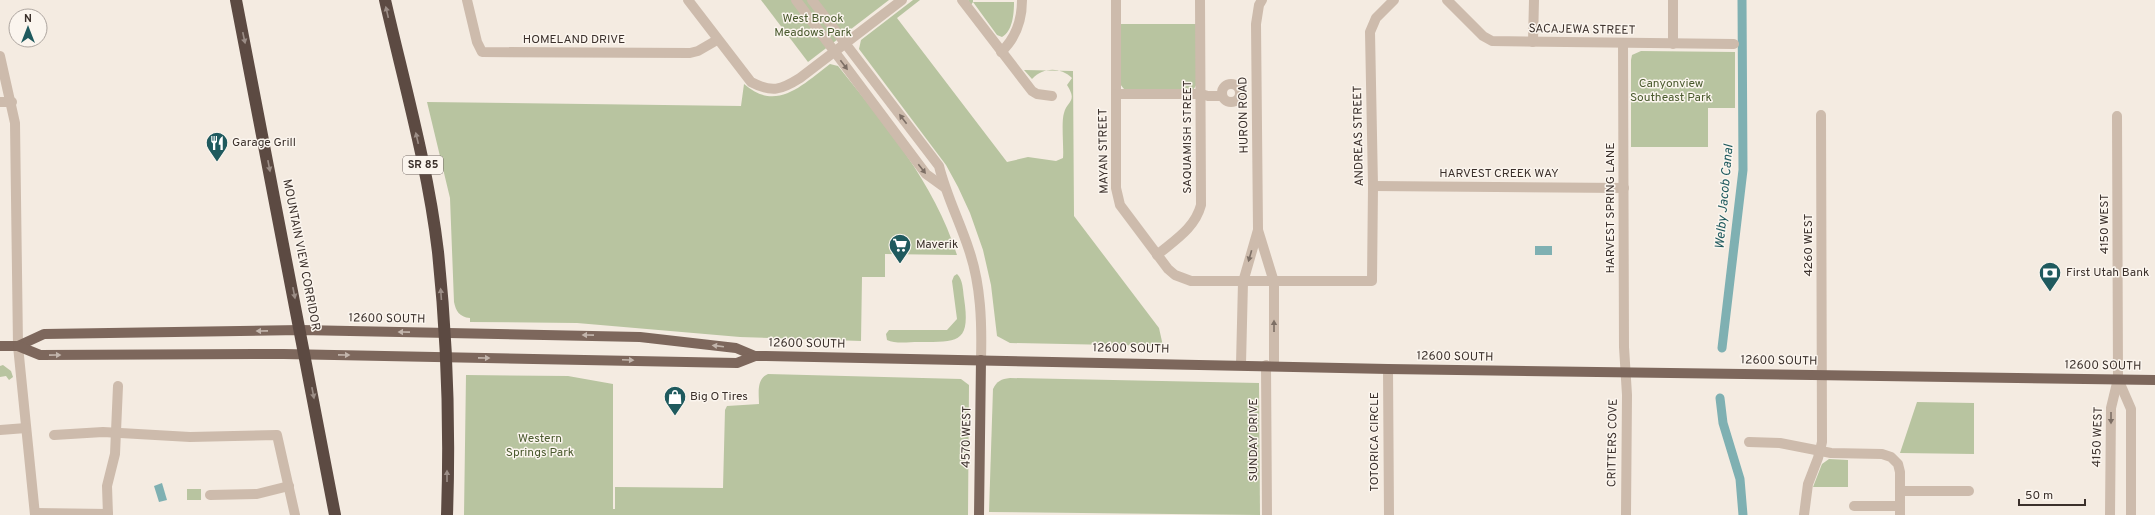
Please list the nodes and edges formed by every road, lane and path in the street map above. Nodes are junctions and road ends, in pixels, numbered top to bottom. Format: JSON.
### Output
{"nodes":[{"id":1,"x":236,"y":0,"type":"edge"},
{"id":2,"x":384,"y":0,"type":"edge"},
{"id":3,"x":466,"y":0,"type":"edge"},
{"id":4,"x":688,"y":0,"type":"edge"},
{"id":5,"x":796,"y":0,"type":"edge"},
{"id":6,"x":812,"y":0,"type":"edge"},
{"id":7,"x":902,"y":0,"type":"edge"},
{"id":8,"x":962,"y":0,"type":"edge"},
{"id":9,"x":1022,"y":0,"type":"edge"},
{"id":10,"x":1116,"y":0,"type":"edge"},
{"id":11,"x":1200,"y":0,"type":"edge"},
{"id":12,"x":1262,"y":0,"type":"edge"},
{"id":13,"x":1394,"y":0,"type":"edge"},
{"id":14,"x":1447,"y":0,"type":"edge"},
{"id":15,"x":1534,"y":0,"type":"edge"},
{"id":16,"x":1673,"y":0,"type":"edge"},
{"id":17,"x":717,"y":40,"type":"junction"},
{"id":18,"x":1533,"y":42,"type":"junction"},
{"id":19,"x":1623,"y":43,"type":"junction"},
{"id":20,"x":1673,"y":44,"type":"junction"},
{"id":21,"x":1734,"y":44,"type":"dead end"},
{"id":22,"x":841,"y":48,"type":"junction"},
{"id":23,"x":1001,"y":52,"type":"junction"},
{"id":24,"x":0,"y":56,"type":"edge"},
{"id":25,"x":1256,"y":93,"type":"junction"},
{"id":26,"x":1116,"y":94,"type":"junction"},
{"id":27,"x":1201,"y":94,"type":"junction"},
{"id":28,"x":1052,"y":96,"type":"dead end"},
{"id":29,"x":0,"y":102,"type":"edge"},
{"id":30,"x":12,"y":102,"type":"junction"},
{"id":31,"x":1821,"y":115,"type":"dead end"},
{"id":32,"x":2118,"y":116,"type":"dead end"},
{"id":33,"x":1373,"y":186,"type":"junction"},
{"id":34,"x":944,"y":187,"type":"junction"},
{"id":35,"x":1624,"y":188,"type":"junction"},
{"id":36,"x":1258,"y":230,"type":"junction"},
{"id":37,"x":1157,"y":254,"type":"junction"},
{"id":38,"x":1372,"y":281,"type":"joint"},
{"id":39,"x":1243,"y":282,"type":"junction"},
{"id":40,"x":1274,"y":282,"type":"junction"},
{"id":41,"x":301,"y":330,"type":"junction"},
{"id":42,"x":443,"y":333,"type":"junction"},
{"id":43,"x":0,"y":346,"type":"edge"},
{"id":44,"x":18,"y":346,"type":"junction"},
{"id":45,"x":305,"y":354,"type":"junction"},
{"id":46,"x":755,"y":356,"type":"junction"},
{"id":47,"x":445,"y":358,"type":"junction"},
{"id":48,"x":981,"y":360,"type":"junction"},
{"id":49,"x":1241,"y":364,"type":"junction"},
{"id":50,"x":1270,"y":365,"type":"junction"},
{"id":51,"x":1388,"y":369,"type":"junction"},
{"id":52,"x":1626,"y":372,"type":"junction"},
{"id":53,"x":1822,"y":374,"type":"junction"},
{"id":54,"x":2118,"y":380,"type":"junction"},
{"id":55,"x":2155,"y":380,"type":"edge"},
{"id":56,"x":118,"y":386,"type":"dead end"},
{"id":57,"x":26,"y":428,"type":"junction"},
{"id":58,"x":0,"y":430,"type":"edge"},
{"id":59,"x":116,"y":432,"type":"junction"},
{"id":60,"x":54,"y":435,"type":"dead end"},
{"id":61,"x":1749,"y":442,"type":"dead end"},
{"id":62,"x":1820,"y":451,"type":"junction"},
{"id":63,"x":289,"y":486,"type":"junction"},
{"id":64,"x":1900,"y":491,"type":"junction"},
{"id":65,"x":1969,"y":491,"type":"dead end"},
{"id":66,"x":210,"y":495,"type":"dead end"},
{"id":67,"x":1854,"y":506,"type":"dead end"},
{"id":68,"x":1900,"y":511,"type":"edge"},
{"id":69,"x":35,"y":514,"type":"edge"},
{"id":70,"x":108,"y":515,"type":"edge"},
{"id":71,"x":295,"y":515,"type":"edge"},
{"id":72,"x":335,"y":515,"type":"edge"},
{"id":73,"x":447,"y":515,"type":"edge"},
{"id":74,"x":979,"y":515,"type":"edge"},
{"id":75,"x":1267,"y":515,"type":"edge"},
{"id":76,"x":1389,"y":515,"type":"edge"},
{"id":77,"x":1626,"y":515,"type":"edge"},
{"id":78,"x":1804,"y":515,"type":"edge"},
{"id":79,"x":2110,"y":515,"type":"edge"},
{"id":80,"x":2131,"y":515,"type":"edge"}],
"edges":[{"from":1,"to":41,"type":"highway","name":"MOUNTAIN VIEW CORRIDOR","one_way":true},
{"from":42,"to":2,"type":"highway","number":"SR 85","one_way":true},
{"from":3,"to":17,"type":"street","name":"HOMELAND DRIVE"},
{"from":4,"to":17,"type":"street"},
{"from":5,"to":22,"type":"street"},
{"from":6,"to":22,"type":"street"},
{"from":7,"to":22,"type":"street"},
{"from":8,"to":23,"type":"street"},
{"from":9,"to":23,"type":"street"},
{"from":10,"to":26,"type":"street","name":"MAYAN STREET"},
{"from":11,"to":27,"type":"street","name":"SAQUAMISH STREET"},
{"from":12,"to":25,"type":"street","name":"HURON ROAD"},
{"from":13,"to":33,"type":"street","name":"ANDREAS STREET"},
{"from":14,"to":18,"type":"street","name":"SACAJEWA STREET"},
{"from":15,"to":18,"type":"street"},
{"from":16,"to":20,"type":"street"},
{"from":17,"to":22,"type":"street"},
{"from":18,"to":19,"type":"street","name":"SACAJEWA STREET"},
{"from":19,"to":20,"type":"street","name":"SACAJEWA STREET"},
{"from":19,"to":35,"type":"street","name":"HARVEST SPRING LANE"},
{"from":20,"to":21,"type":"street","name":"SACAJEWA STREET"},
{"from":22,"to":34,"type":"street","one_way":true},
{"from":34,"to":22,"type":"street","one_way":true},
{"from":23,"to":28,"type":"street"},
{"from":24,"to":30,"type":"street"},
{"from":25,"to":27,"type":"street"},
{"from":25,"to":36,"type":"street","name":"HURON ROAD"},
{"from":26,"to":27,"type":"street"},
{"from":26,"to":37,"type":"street","name":"MAYAN STREET"},
{"from":27,"to":37,"type":"street","name":"SAQUAMISH STREET"},
{"from":29,"to":30,"type":"street"},
{"from":30,"to":44,"type":"street"},
{"from":31,"to":53,"type":"street","name":"4260 WEST"},
{"from":32,"to":54,"type":"street","name":"4150 WEST"},
{"from":33,"to":35,"type":"street","name":"HARVEST CREEK WAY"},
{"from":33,"to":38,"type":"street","name":"ANDREAS STREET"},
{"from":34,"to":48,"type":"street"},
{"from":35,"to":52,"type":"street","name":"HARVEST SPRING LANE"},
{"from":36,"to":39,"type":"street","name":"HURON ROAD","one_way":true},
{"from":36,"to":40,"type":"street","name":"HURON ROAD"},
{"from":37,"to":39,"type":"street","name":"MAYAN STREET"},
{"from":38,"to":40,"type":"street","name":"MAYAN STREET"},
{"from":39,"to":40,"type":"street","name":"MAYAN STREET"},
{"from":39,"to":49,"type":"street","name":"HURON ROAD"},
{"from":50,"to":40,"type":"street","name":"HURON ROAD","one_way":true},
{"from":42,"to":41,"type":"main road","name":"12600 SOUTH","one_way":true},
{"from":41,"to":44,"type":"main road","name":"12600 SOUTH","one_way":true},
{"from":41,"to":45,"type":"highway","name":"MOUNTAIN VIEW CORRIDOR"},
{"from":46,"to":42,"type":"main road","name":"12600 SOUTH","one_way":true},
{"from":42,"to":47,"type":"highway","number":"SR 85"},
{"from":43,"to":44,"type":"main road","name":"12600 SOUTH"},
{"from":44,"to":45,"type":"main road","name":"12600 SOUTH","one_way":true},
{"from":44,"to":57,"type":"street"},
{"from":45,"to":47,"type":"main road","name":"12600 SOUTH","one_way":true},
{"from":45,"to":72,"type":"highway","name":"MOUNTAIN VIEW CORRIDOR","one_way":true},
{"from":47,"to":46,"type":"main road","name":"12600 SOUTH","one_way":true},
{"from":46,"to":48,"type":"main road","name":"12600 SOUTH"},
{"from":73,"to":47,"type":"highway","number":"SR 85","one_way":true},
{"from":48,"to":49,"type":"main road","name":"12600 SOUTH"},
{"from":48,"to":74,"type":"main road","name":"4570 WEST"},
{"from":49,"to":50,"type":"main road","name":"12600 SOUTH"},
{"from":50,"to":51,"type":"main road","name":"12600 SOUTH"},
{"from":50,"to":75,"type":"street","name":"SUNDAY DRIVE"},
{"from":51,"to":52,"type":"main road","name":"12600 SOUTH"},
{"from":51,"to":76,"type":"street","name":"TOTORICA CIRCLE"},
{"from":52,"to":53,"type":"main road","name":"12600 SOUTH"},
{"from":52,"to":77,"type":"street","name":"CRITTERS COVE"},
{"from":53,"to":54,"type":"main road","name":"12600 SOUTH"},
{"from":53,"to":62,"type":"street","name":"4260 WEST"},
{"from":54,"to":55,"type":"main road","name":"12600 SOUTH"},
{"from":54,"to":79,"type":"street","name":"4150 WEST","one_way":true},
{"from":54,"to":80,"type":"street"},
{"from":56,"to":59,"type":"street"},
{"from":57,"to":58,"type":"street"},
{"from":57,"to":69,"type":"street"},
{"from":59,"to":60,"type":"street"},
{"from":59,"to":63,"type":"street"},
{"from":59,"to":70,"type":"street"},
{"from":61,"to":62,"type":"street"},
{"from":62,"to":64,"type":"street"},
{"from":62,"to":78,"type":"street","name":"4260 WEST"},
{"from":63,"to":66,"type":"street"},
{"from":63,"to":71,"type":"street"},
{"from":64,"to":65,"type":"street"},
{"from":64,"to":68,"type":"street"},
{"from":67,"to":68,"type":"street"},
{"from":69,"to":70,"type":"street"}]}
